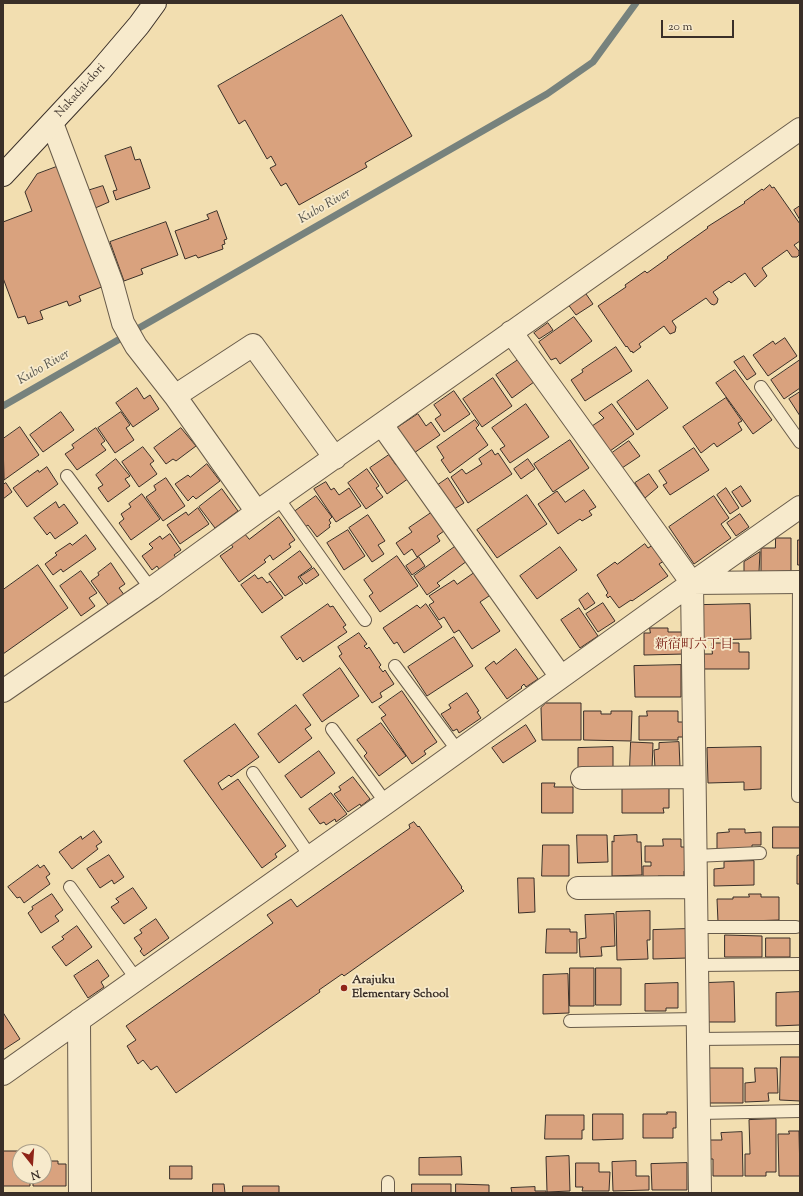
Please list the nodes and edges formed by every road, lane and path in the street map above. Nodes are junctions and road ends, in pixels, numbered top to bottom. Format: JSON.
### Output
{"nodes":[{"id":1,"x":155,"y":3,"type":"edge"},
{"id":2,"x":52,"y":123,"type":"junction"},
{"id":3,"x":800,"y":129,"type":"edge"},
{"id":4,"x":3,"y":175,"type":"edge"},
{"id":5,"x":511,"y":332,"type":"junction"},
{"id":6,"x":761,"y":387,"type":"dead end"},
{"id":7,"x":175,"y":396,"type":"junction"},
{"id":8,"x":382,"y":425,"type":"junction"},
{"id":9,"x":800,"y":442,"type":"edge"},
{"id":10,"x":335,"y":458,"type":"junction"},
{"id":11,"x":67,"y":476,"type":"dead end"},
{"id":12,"x":278,"y":498,"type":"junction"},
{"id":13,"x":800,"y":507,"type":"edge"},
{"id":14,"x":257,"y":512,"type":"junction"},
{"id":15,"x":800,"y":582,"type":"edge"},
{"id":16,"x":692,"y":583,"type":"junction"},
{"id":17,"x":151,"y":589,"type":"junction"},
{"id":18,"x":365,"y":620,"type":"dead end"},
{"id":19,"x":395,"y":666,"type":"dead end"},
{"id":20,"x":561,"y":677,"type":"junction"},
{"id":21,"x":3,"y":691,"type":"edge"},
{"id":22,"x":332,"y":729,"type":"dead end"},
{"id":23,"x":458,"y":751,"type":"junction"},
{"id":24,"x":253,"y":773,"type":"dead end"},
{"id":25,"x":694,"y":777,"type":"junction"},
{"id":26,"x":582,"y":778,"type":"dead end"},
{"id":27,"x":798,"y":796,"type":"dead end"},
{"id":28,"x":386,"y":803,"type":"junction"},
{"id":29,"x":760,"y":853,"type":"dead end"},
{"id":30,"x":310,"y":856,"type":"junction"},
{"id":31,"x":695,"y":856,"type":"junction"},
{"id":32,"x":70,"y":887,"type":"dead end"},
{"id":33,"x":696,"y":887,"type":"junction"},
{"id":34,"x":578,"y":888,"type":"dead end"},
{"id":35,"x":696,"y":927,"type":"junction"},
{"id":36,"x":796,"y":927,"type":"dead end"},
{"id":37,"x":800,"y":964,"type":"edge"},
{"id":38,"x":698,"y":965,"type":"junction"},
{"id":39,"x":137,"y":980,"type":"junction"},
{"id":40,"x":79,"y":1020,"type":"junction"},
{"id":41,"x":570,"y":1022,"type":"dead end"},
{"id":42,"x":698,"y":1029,"type":"junction"},
{"id":43,"x":800,"y":1038,"type":"edge"},
{"id":44,"x":3,"y":1074,"type":"edge"},
{"id":45,"x":800,"y":1112,"type":"edge"},
{"id":46,"x":699,"y":1113,"type":"junction"},
{"id":47,"x":80,"y":1193,"type":"edge"},
{"id":48,"x":700,"y":1193,"type":"edge"}],
"edges":[{"from":1,"to":2,"type":"street","name":"Nakadai-dori"},
{"from":2,"to":4,"type":"street","name":"Nakadai-dori"},
{"from":2,"to":7,"type":"street"},
{"from":3,"to":5,"type":"street"},
{"from":5,"to":8,"type":"street"},
{"from":5,"to":16,"type":"street"},
{"from":6,"to":9,"type":"lane"},
{"from":7,"to":10,"type":"street"},
{"from":7,"to":14,"type":"street"},
{"from":8,"to":10,"type":"street"},
{"from":8,"to":20,"type":"street"},
{"from":10,"to":12,"type":"street"},
{"from":11,"to":17,"type":"lane"},
{"from":12,"to":14,"type":"street"},
{"from":12,"to":18,"type":"lane"},
{"from":13,"to":16,"type":"street"},
{"from":14,"to":17,"type":"street"},
{"from":15,"to":16,"type":"street"},
{"from":15,"to":27,"type":"lane"},
{"from":16,"to":20,"type":"street"},
{"from":16,"to":25,"type":"street"},
{"from":17,"to":21,"type":"street"},
{"from":19,"to":23,"type":"lane"},
{"from":20,"to":23,"type":"street"},
{"from":22,"to":28,"type":"lane"},
{"from":23,"to":28,"type":"street"},
{"from":24,"to":30,"type":"lane"},
{"from":25,"to":26,"type":"street"},
{"from":25,"to":31,"type":"street"},
{"from":28,"to":30,"type":"street"},
{"from":29,"to":31,"type":"lane"},
{"from":30,"to":39,"type":"street"},
{"from":31,"to":33,"type":"street"},
{"from":32,"to":39,"type":"lane"},
{"from":33,"to":34,"type":"street"},
{"from":33,"to":35,"type":"street"},
{"from":35,"to":36,"type":"lane"},
{"from":35,"to":38,"type":"street"},
{"from":37,"to":38,"type":"lane"},
{"from":38,"to":42,"type":"street"},
{"from":39,"to":40,"type":"street"},
{"from":40,"to":44,"type":"street"},
{"from":40,"to":47,"type":"street"},
{"from":41,"to":42,"type":"lane"},
{"from":42,"to":43,"type":"lane"},
{"from":42,"to":46,"type":"street"},
{"from":45,"to":46,"type":"lane"},
{"from":46,"to":48,"type":"street"}]}
